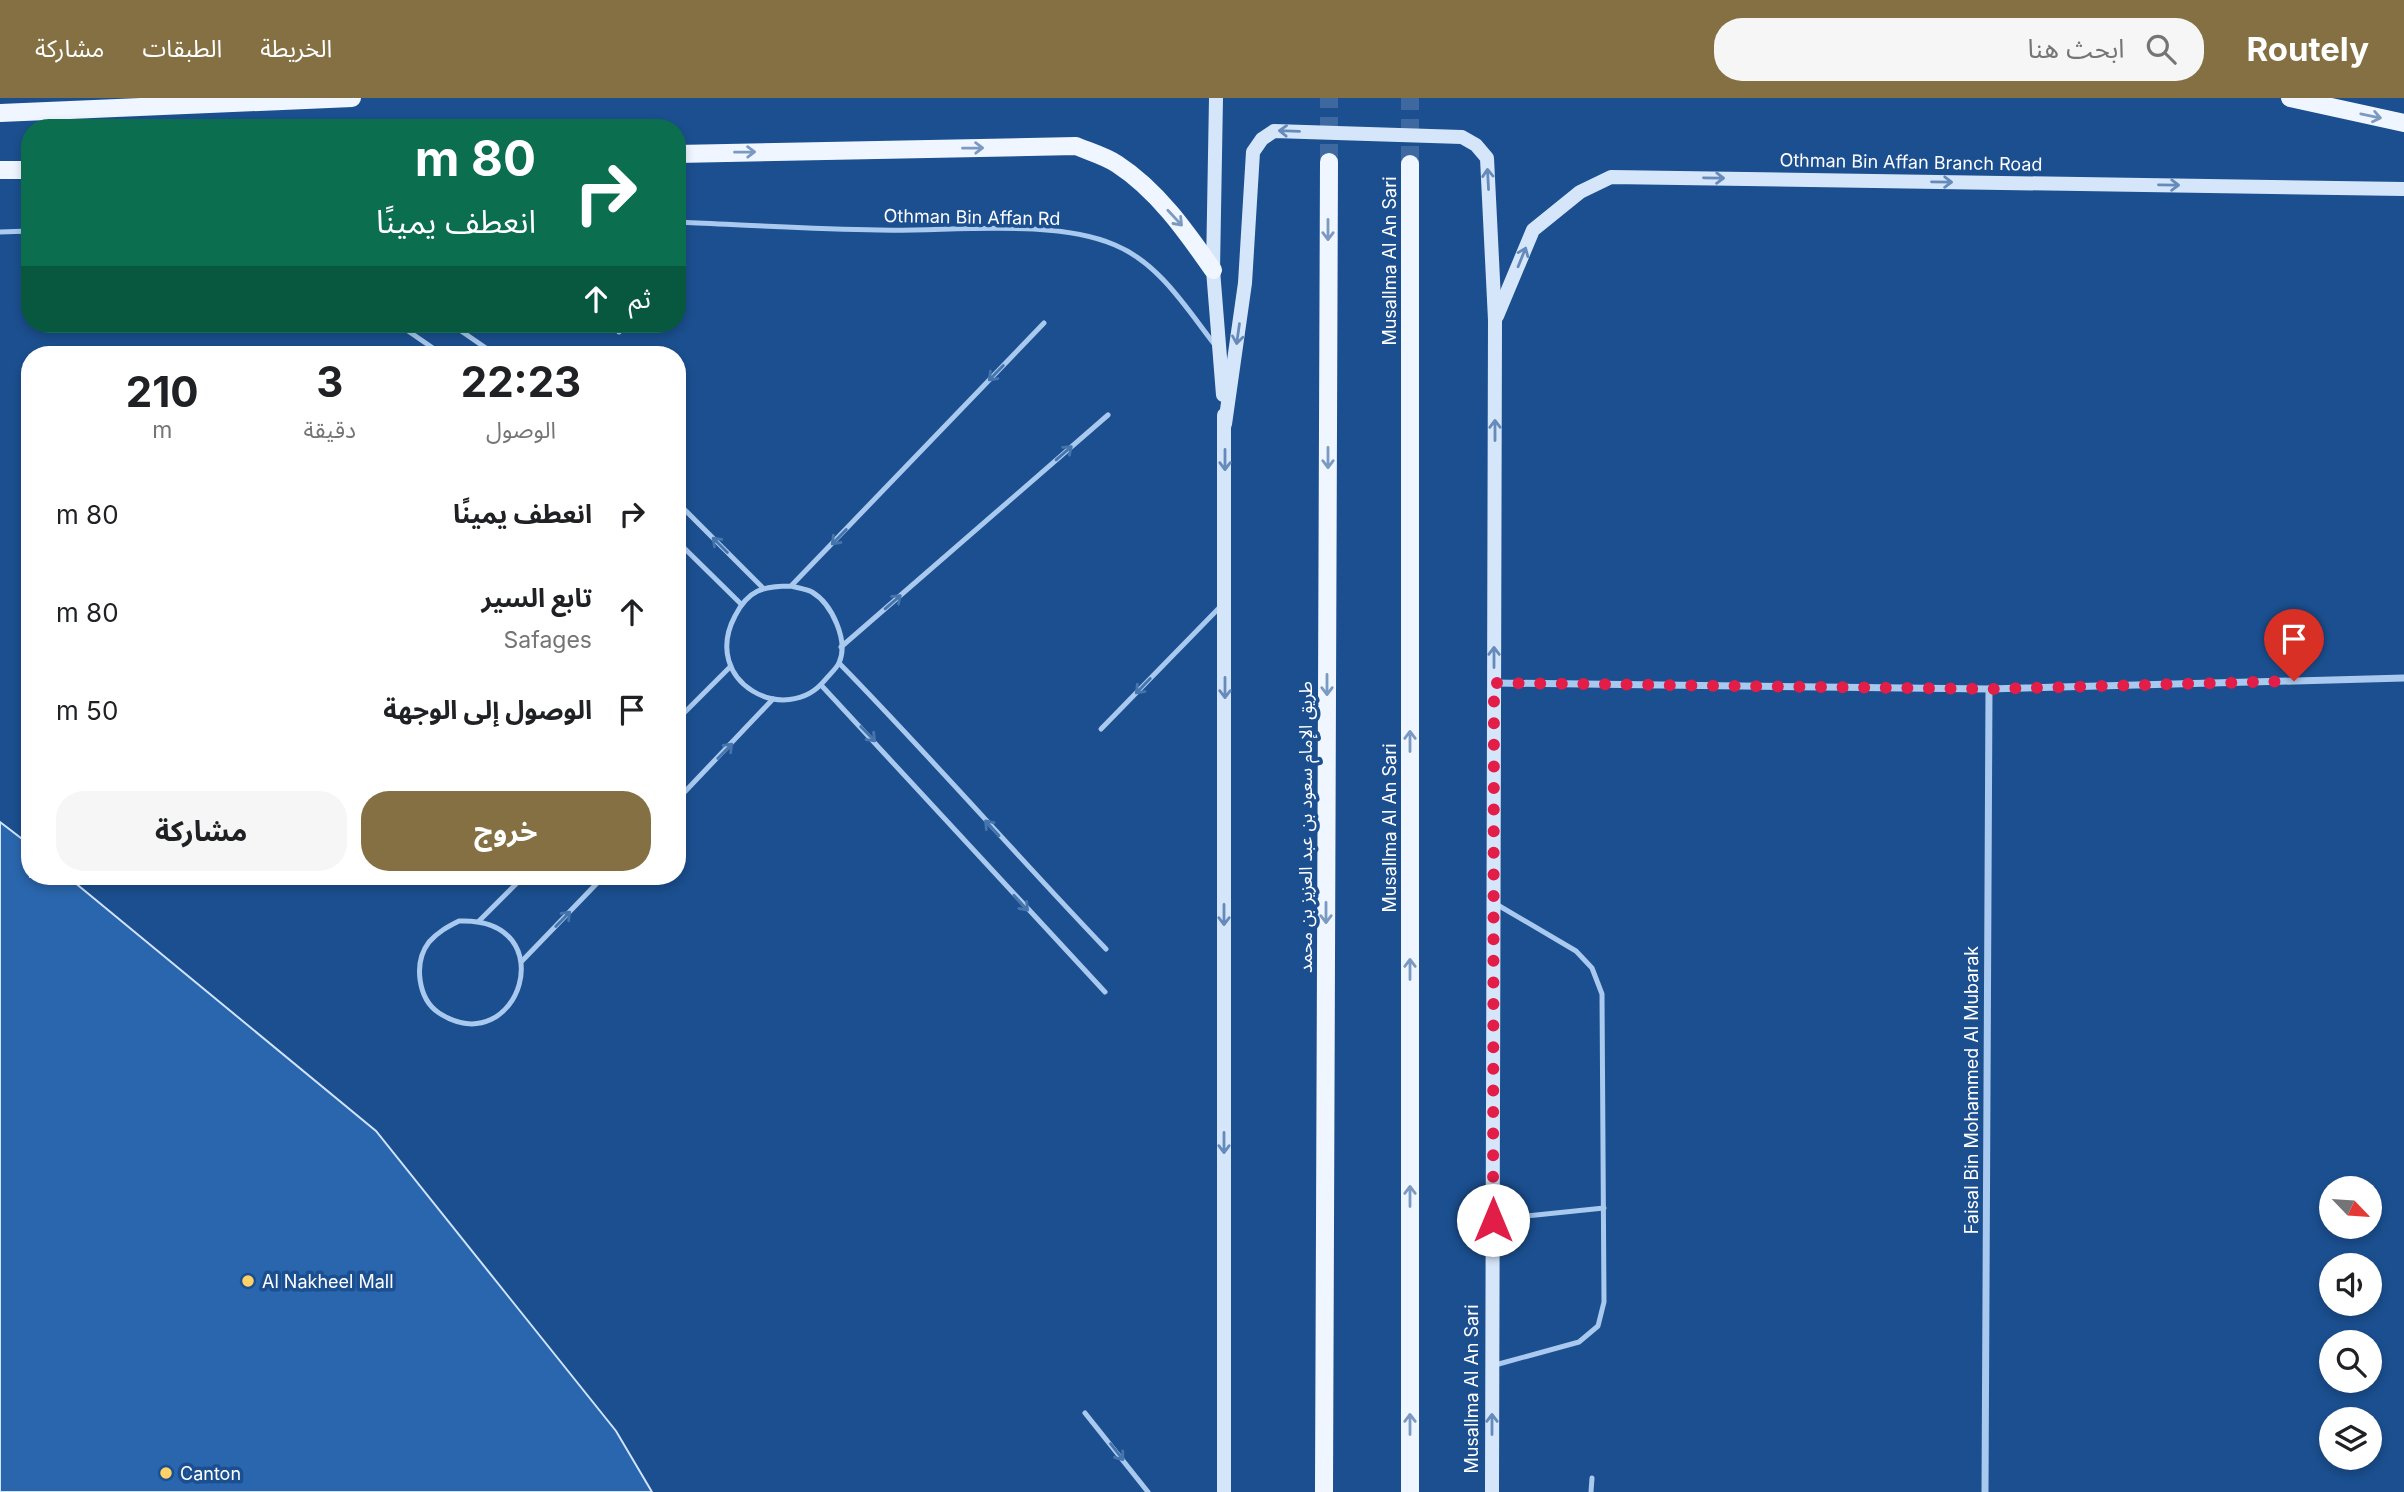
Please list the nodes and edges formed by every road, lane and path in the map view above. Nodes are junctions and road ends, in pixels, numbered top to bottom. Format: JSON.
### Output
{"nodes":[{"id":1,"x":352,"y":98,"type":"edge"},
{"id":2,"x":1216,"y":98,"type":"edge"},
{"id":3,"x":2290,"y":98,"type":"edge"},
{"id":4,"x":0,"y":114,"type":"edge"},
{"id":5,"x":2404,"y":123,"type":"edge"},
{"id":6,"x":686,"y":153,"type":"edge"},
{"id":7,"x":1329,"y":162,"type":"tunnel mouth"},
{"id":8,"x":1410,"y":164,"type":"tunnel mouth"},
{"id":9,"x":0,"y":170,"type":"edge"},
{"id":10,"x":21,"y":170,"type":"edge"},
{"id":11,"x":2404,"y":189,"type":"edge"},
{"id":12,"x":686,"y":222,"type":"edge"},
{"id":13,"x":21,"y":231,"type":"edge"},
{"id":14,"x":0,"y":232,"type":"edge"},
{"id":15,"x":1213,"y":270,"type":"junction"},
{"id":16,"x":1496,"y":320,"type":"junction"},
{"id":17,"x":1044,"y":323,"type":"dead end"},
{"id":18,"x":411,"y":333,"type":"edge"},
{"id":19,"x":464,"y":333,"type":"edge"},
{"id":20,"x":430,"y":346,"type":"edge"},
{"id":21,"x":483,"y":346,"type":"edge"},
{"id":22,"x":1220,"y":350,"type":"junction"},
{"id":23,"x":1108,"y":415,"type":"dead end"},
{"id":24,"x":1225,"y":424,"type":"junction"},
{"id":25,"x":686,"y":511,"type":"edge"},
{"id":26,"x":686,"y":550,"type":"edge"},
{"id":27,"x":791,"y":586,"type":"junction"},
{"id":28,"x":762,"y":587,"type":"junction"},
{"id":29,"x":1225,"y":602,"type":"junction"},
{"id":30,"x":741,"y":604,"type":"junction"},
{"id":31,"x":841,"y":647,"type":"junction"},
{"id":32,"x":839,"y":663,"type":"junction"},
{"id":33,"x":730,"y":667,"type":"junction"},
{"id":34,"x":2404,"y":678,"type":"edge"},
{"id":35,"x":1494,"y":683,"type":"junction"},
{"id":36,"x":821,"y":685,"type":"junction"},
{"id":37,"x":1990,"y":689,"type":"junction"},
{"id":38,"x":773,"y":699,"type":"junction"},
{"id":39,"x":686,"y":711,"type":"edge"},
{"id":40,"x":1101,"y":729,"type":"dead end"},
{"id":41,"x":686,"y":791,"type":"edge"},
{"id":42,"x":515,"y":885,"type":"edge"},
{"id":43,"x":595,"y":885,"type":"edge"},
{"id":44,"x":1493,"y":902,"type":"junction"},
{"id":45,"x":479,"y":920,"type":"junction"},
{"id":46,"x":1105,"y":949,"type":"dead end"},
{"id":47,"x":522,"y":961,"type":"junction"},
{"id":48,"x":1105,"y":992,"type":"dead end"},
{"id":49,"x":1604,"y":1208,"type":"junction"},
{"id":50,"x":1493,"y":1220,"type":"junction"},
{"id":51,"x":1493,"y":1366,"type":"junction"},
{"id":52,"x":1085,"y":1413,"type":"dead end"},
{"id":53,"x":1592,"y":1478,"type":"dead end"},
{"id":54,"x":1148,"y":1492,"type":"edge"},
{"id":55,"x":1224,"y":1492,"type":"edge"},
{"id":56,"x":1324,"y":1492,"type":"edge"},
{"id":57,"x":1410,"y":1492,"type":"edge"},
{"id":58,"x":1492,"y":1492,"type":"edge"},
{"id":59,"x":1591,"y":1492,"type":"edge"},
{"id":60,"x":1985,"y":1492,"type":"edge"}],
"edges":[{"from":1,"to":4,"type":"main road"},
{"from":2,"to":15,"type":"street"},
{"from":3,"to":5,"type":"main road","one_way":true},
{"from":6,"to":15,"type":"main road","one_way":true},
{"from":7,"to":56,"type":"main road","name":"طريق الإمام سعود بن عبد العزيز بن محمد","one_way":true},
{"from":57,"to":8,"type":"main road","name":"Musallma Al An Sari","one_way":true},
{"from":9,"to":10,"type":"main road"},
{"from":16,"to":11,"type":"street","name":"Othman Bin Affan Branch Road","one_way":true},
{"from":12,"to":22,"type":"lane","name":"Othman Bin Affan Rd"},
{"from":13,"to":14,"type":"lane"},
{"from":15,"to":22,"type":"street"},
{"from":16,"to":24,"type":"street","name":"Musallma Al An Sari","one_way":true},
{"from":35,"to":16,"type":"street","name":"Musallma Al An Sari","one_way":true},
{"from":17,"to":27,"type":"lane","one_way":true},
{"from":18,"to":20,"type":"lane"},
{"from":19,"to":21,"type":"lane"},
{"from":22,"to":24,"type":"street"},
{"from":31,"to":23,"type":"lane","one_way":true},
{"from":24,"to":29,"type":"street","one_way":true},
{"from":28,"to":25,"type":"lane","one_way":true},
{"from":26,"to":30,"type":"lane"},
{"from":27,"to":28,"type":"lane"},
{"from":27,"to":31,"type":"lane"},
{"from":28,"to":30,"type":"lane"},
{"from":29,"to":40,"type":"lane","one_way":true},
{"from":29,"to":55,"type":"street","one_way":true},
{"from":30,"to":33,"type":"lane"},
{"from":31,"to":32,"type":"lane"},
{"from":32,"to":36,"type":"lane"},
{"from":46,"to":32,"type":"lane","one_way":true},
{"from":33,"to":38,"type":"lane"},
{"from":33,"to":39,"type":"lane"},
{"from":34,"to":37,"type":"street"},
{"from":35,"to":37,"type":"street"},
{"from":35,"to":44,"type":"street","name":"Musallma Al An Sari"},
{"from":36,"to":38,"type":"lane"},
{"from":36,"to":48,"type":"lane","one_way":true},
{"from":37,"to":60,"type":"street","name":"Faisal Bin Mohammed Al Mubarak"},
{"from":41,"to":38,"type":"lane","one_way":true},
{"from":42,"to":45,"type":"lane"},
{"from":47,"to":43,"type":"lane","one_way":true},
{"from":44,"to":49,"type":"lane"},
{"from":44,"to":50,"type":"street","name":"Musallma Al An Sari"},
{"from":45,"to":47,"type":"lane"},
{"from":45,"to":47,"type":"lane"},
{"from":49,"to":50,"type":"lane"},
{"from":49,"to":51,"type":"lane"},
{"from":50,"to":51,"type":"street","name":"Musallma Al An Sari"},
{"from":58,"to":51,"type":"street","name":"Musallma Al An Sari","one_way":true},
{"from":52,"to":54,"type":"lane","one_way":true},
{"from":53,"to":59,"type":"lane"}]}
